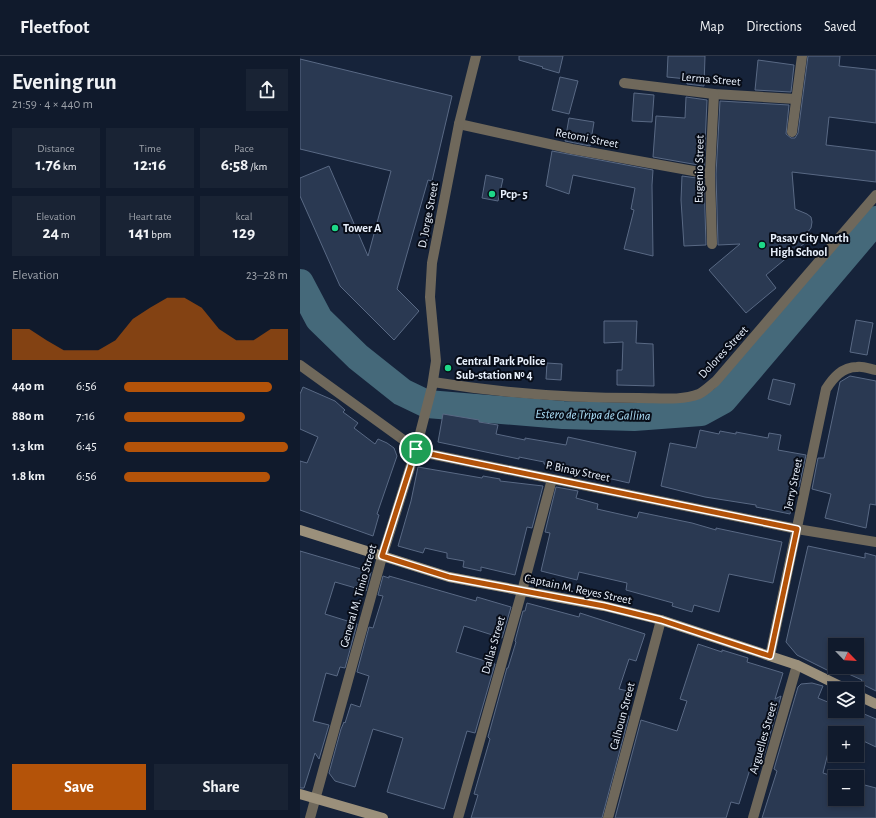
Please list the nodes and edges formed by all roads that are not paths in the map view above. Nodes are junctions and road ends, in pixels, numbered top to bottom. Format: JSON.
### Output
{"nodes":[{"id":1,"x":476,"y":56,"type":"edge"},
{"id":2,"x":802,"y":56,"type":"edge"},
{"id":3,"x":624,"y":83,"type":"dead end"},
{"id":4,"x":714,"y":94,"type":"junction"},
{"id":5,"x":796,"y":99,"type":"junction"},
{"id":6,"x":459,"y":124,"type":"junction"},
{"id":7,"x":792,"y":132,"type":"dead end"},
{"id":8,"x":710,"y":174,"type":"junction"},
{"id":9,"x":876,"y":195,"type":"edge"},
{"id":10,"x":712,"y":244,"type":"dead end"},
{"id":11,"x":300,"y":366,"type":"edge"},
{"id":12,"x":876,"y":370,"type":"edge"},
{"id":13,"x":433,"y":385,"type":"junction"},
{"id":14,"x":416,"y":449,"type":"junction"},
{"id":15,"x":552,"y":479,"type":"junction"},
{"id":16,"x":797,"y":529,"type":"junction"},
{"id":17,"x":300,"y":530,"type":"edge"},
{"id":18,"x":876,"y":542,"type":"edge"},
{"id":19,"x":382,"y":556,"type":"junction"},
{"id":20,"x":522,"y":591,"type":"junction"},
{"id":21,"x":661,"y":620,"type":"junction"},
{"id":22,"x":770,"y":656,"type":"junction"},
{"id":23,"x":797,"y":665,"type":"junction"},
{"id":24,"x":832,"y":682,"type":"edge"},
{"id":25,"x":864,"y":698,"type":"edge"},
{"id":26,"x":876,"y":704,"type":"edge"},
{"id":27,"x":300,"y":794,"type":"edge"},
{"id":28,"x":315,"y":799,"type":"junction"},
{"id":29,"x":310,"y":818,"type":"edge"},
{"id":30,"x":383,"y":818,"type":"edge"},
{"id":31,"x":458,"y":818,"type":"edge"},
{"id":32,"x":608,"y":818,"type":"edge"},
{"id":33,"x":754,"y":818,"type":"edge"}],
"edges":[{"from":1,"to":6,"type":"street","name":"D. Jorge Street"},
{"from":2,"to":5,"type":"street"},
{"from":3,"to":4,"type":"street","name":"Lerma Street"},
{"from":4,"to":5,"type":"street","name":"Lerma Street"},
{"from":4,"to":8,"type":"street","name":"Eugenio Street"},
{"from":5,"to":7,"type":"street"},
{"from":6,"to":8,"type":"street","name":"Retomi Street"},
{"from":6,"to":13,"type":"street","name":"D. Jorge Street"},
{"from":8,"to":10,"type":"street","name":"Eugenio Street"},
{"from":9,"to":13,"type":"street","name":"Dolores Street"},
{"from":11,"to":14,"type":"street","name":"P. Binay Street"},
{"from":12,"to":16,"type":"street","name":"Jerry Street"},
{"from":13,"to":14,"type":"street","name":"General M. Tinio Street"},
{"from":14,"to":15,"type":"street","name":"P. Binay Street"},
{"from":14,"to":19,"type":"street","name":"General M. Tinio Street"},
{"from":15,"to":16,"type":"street","name":"P. Binay Street"},
{"from":15,"to":20,"type":"street","name":"Dallas Street"},
{"from":16,"to":18,"type":"street","name":"P. Binay Street"},
{"from":16,"to":22,"type":"street","name":"Jerry Street"},
{"from":17,"to":19,"type":"street","name":"Captain M. Reyes Street"},
{"from":19,"to":20,"type":"street","name":"Captain M. Reyes Street"},
{"from":19,"to":28,"type":"street","name":"General M. Tinio Street"},
{"from":20,"to":21,"type":"street","name":"Captain M. Reyes Street"},
{"from":20,"to":31,"type":"street","name":"Dallas Street"},
{"from":21,"to":22,"type":"street","name":"Captain M. Reyes Street"},
{"from":21,"to":32,"type":"street","name":"Calhoun Street"},
{"from":22,"to":23,"type":"street","name":"Captain M. Reyes Street"},
{"from":23,"to":24,"type":"street","name":"Captain M. Reyes Street"},
{"from":23,"to":33,"type":"street","name":"Arguelles Street"},
{"from":25,"to":26,"type":"street"},
{"from":27,"to":28,"type":"street"},
{"from":28,"to":29,"type":"street","name":"General M. Tinio Street"},
{"from":28,"to":30,"type":"street"}]}
